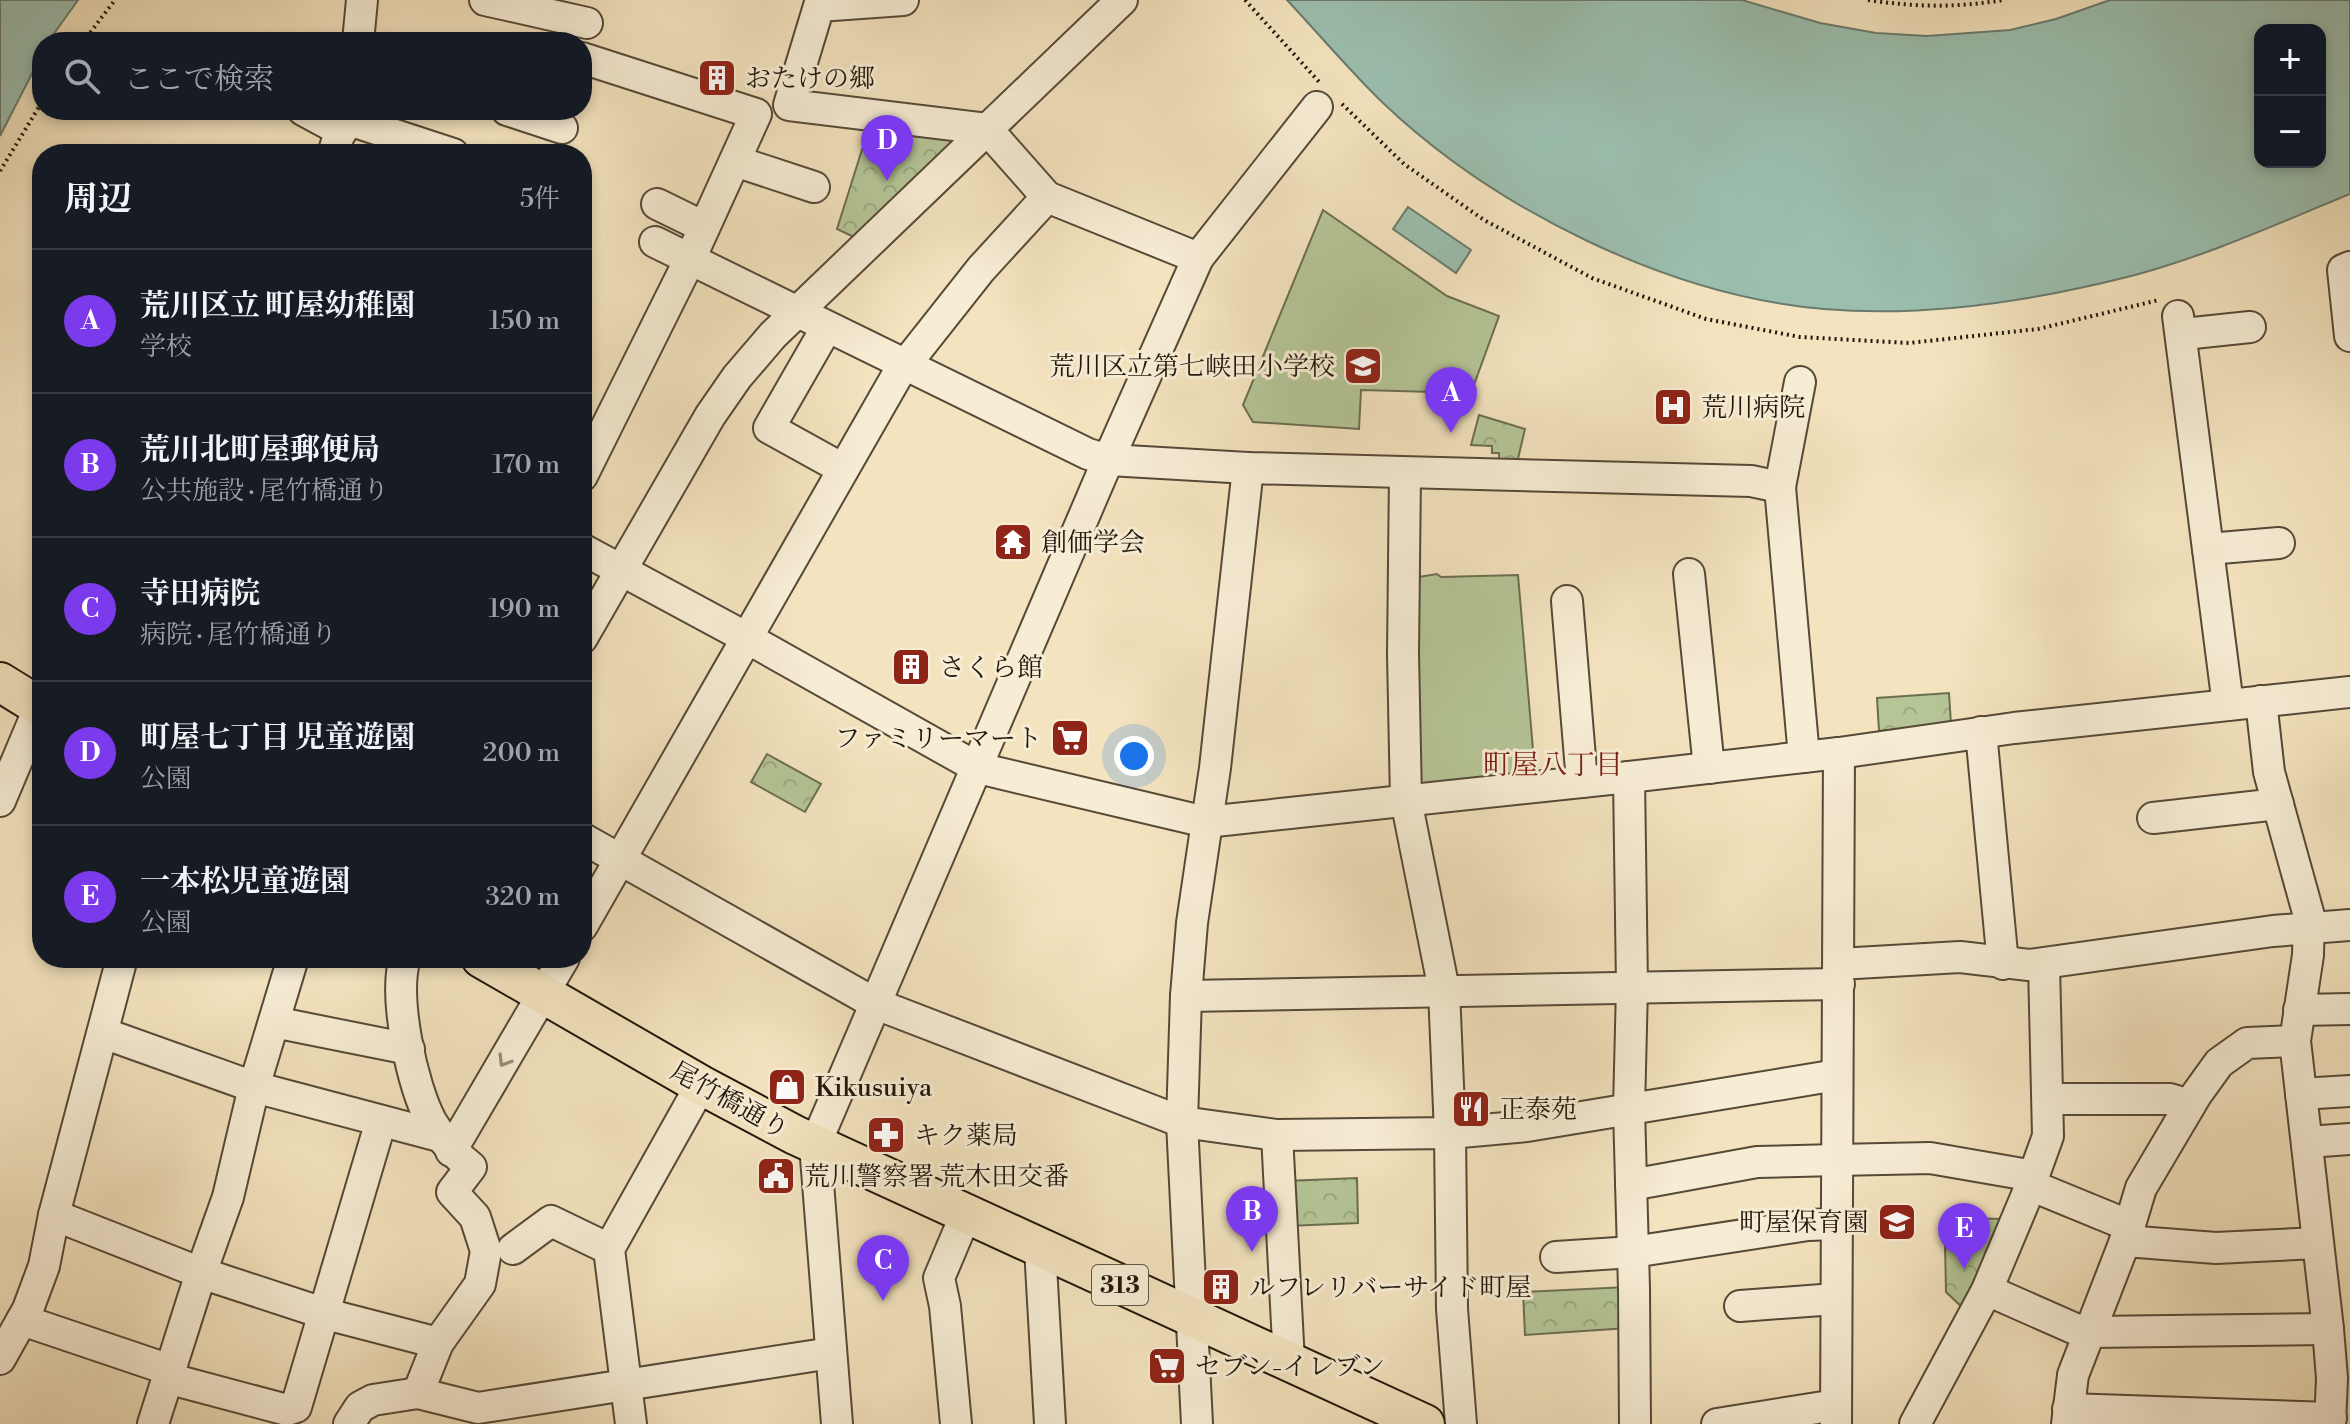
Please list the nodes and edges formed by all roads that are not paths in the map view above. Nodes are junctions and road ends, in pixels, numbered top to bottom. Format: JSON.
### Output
{"nodes":[{"id":1,"x":362,"y":0,"type":"edge"},
{"id":2,"x":485,"y":0,"type":"edge"},
{"id":3,"x":903,"y":0,"type":"edge"},
{"id":4,"x":1122,"y":0,"type":"edge"},
{"id":5,"x":588,"y":22,"type":"edge"},
{"id":6,"x":359,"y":32,"type":"edge"},
{"id":7,"x":592,"y":61,"type":"edge"},
{"id":8,"x":1330,"y":102,"type":"road end"},
{"id":9,"x":789,"y":105,"type":"junction"},
{"id":10,"x":756,"y":114,"type":"junction"},
{"id":11,"x":324,"y":120,"type":"edge"},
{"id":12,"x":533,"y":120,"type":"edge"},
{"id":13,"x":342,"y":129,"type":"edge"},
{"id":14,"x":987,"y":129,"type":"junction"},
{"id":15,"x":561,"y":131,"type":"edge"},
{"id":16,"x":409,"y":144,"type":"edge"},
{"id":17,"x":735,"y":161,"type":"junction"},
{"id":18,"x":814,"y":187,"type":"dead end"},
{"id":19,"x":1047,"y":197,"type":"junction"},
{"id":20,"x":657,"y":204,"type":"dead end"},
{"id":21,"x":704,"y":227,"type":"junction"},
{"id":22,"x":655,"y":242,"type":"dead end"},
{"id":23,"x":1198,"y":258,"type":"junction"},
{"id":24,"x":690,"y":259,"type":"junction"},
{"id":25,"x":2350,"y":267,"type":"edge"},
{"id":26,"x":796,"y":311,"type":"junction"},
{"id":27,"x":827,"y":327,"type":"junction"},
{"id":28,"x":2250,"y":327,"type":"dead end"},
{"id":29,"x":2350,"y":336,"type":"edge"},
{"id":30,"x":904,"y":365,"type":"junction"},
{"id":31,"x":1800,"y":382,"type":"dead end"},
{"id":32,"x":592,"y":456,"type":"edge"},
{"id":33,"x":1109,"y":460,"type":"junction"},
{"id":34,"x":1248,"y":468,"type":"junction"},
{"id":35,"x":843,"y":469,"type":"junction"},
{"id":36,"x":1405,"y":473,"type":"junction"},
{"id":37,"x":1781,"y":491,"type":"junction"},
{"id":38,"x":2279,"y":543,"type":"dead end"},
{"id":39,"x":2214,"y":548,"type":"junction"},
{"id":40,"x":592,"y":555,"type":"edge"},
{"id":41,"x":620,"y":570,"type":"junction"},
{"id":42,"x":1689,"y":574,"type":"dead end"},
{"id":43,"x":1567,"y":601,"type":"dead end"},
{"id":44,"x":592,"y":620,"type":"edge"},
{"id":45,"x":747,"y":638,"type":"junction"},
{"id":46,"x":0,"y":682,"type":"edge"},
{"id":47,"x":2350,"y":692,"type":"edge"},
{"id":48,"x":32,"y":702,"type":"edge"},
{"id":49,"x":2243,"y":704,"type":"junction"},
{"id":50,"x":32,"y":728,"type":"edge"},
{"id":51,"x":1981,"y":732,"type":"junction"},
{"id":52,"x":1839,"y":753,"type":"junction"},
{"id":53,"x":1804,"y":757,"type":"junction"},
{"id":54,"x":978,"y":768,"type":"junction"},
{"id":55,"x":1709,"y":768,"type":"junction"},
{"id":56,"x":1629,"y":777,"type":"junction"},
{"id":57,"x":1582,"y":782,"type":"junction"},
{"id":58,"x":1406,"y":800,"type":"junction"},
{"id":59,"x":0,"y":801,"type":"edge"},
{"id":60,"x":2278,"y":804,"type":"junction"},
{"id":61,"x":2153,"y":818,"type":"dead end"},
{"id":62,"x":1206,"y":822,"type":"junction"},
{"id":63,"x":592,"y":844,"type":"edge"},
{"id":64,"x":620,"y":859,"type":"junction"},
{"id":65,"x":592,"y":908,"type":"edge"},
{"id":66,"x":2350,"y":925,"type":"edge"},
{"id":67,"x":2309,"y":927,"type":"junction"},
{"id":68,"x":2003,"y":964,"type":"junction"},
{"id":69,"x":2044,"y":964,"type":"junction"},
{"id":70,"x":119,"y":968,"type":"edge"},
{"id":71,"x":290,"y":968,"type":"edge"},
{"id":72,"x":403,"y":968,"type":"edge"},
{"id":73,"x":498,"y":968,"type":"edge"},
{"id":74,"x":558,"y":968,"type":"edge"},
{"id":75,"x":1839,"y":974,"type":"junction"},
{"id":76,"x":1632,"y":987,"type":"junction"},
{"id":77,"x":1444,"y":990,"type":"junction"},
{"id":78,"x":543,"y":994,"type":"junction"},
{"id":79,"x":1186,"y":996,"type":"junction"},
{"id":80,"x":876,"y":1004,"type":"junction"},
{"id":81,"x":2350,"y":1009,"type":"edge"},
{"id":82,"x":2299,"y":1010,"type":"junction"},
{"id":83,"x":274,"y":1022,"type":"junction"},
{"id":84,"x":103,"y":1033,"type":"junction"},
{"id":85,"x":2295,"y":1041,"type":"junction"},
{"id":86,"x":409,"y":1049,"type":"junction"},
{"id":87,"x":1837,"y":1075,"type":"junction"},
{"id":88,"x":701,"y":1085,"type":"junction"},
{"id":89,"x":254,"y":1087,"type":"junction"},
{"id":90,"x":2350,"y":1091,"type":"edge"},
{"id":91,"x":2301,"y":1094,"type":"junction"},
{"id":92,"x":2048,"y":1099,"type":"junction"},
{"id":93,"x":2190,"y":1105,"type":"junction"},
{"id":94,"x":1629,"y":1109,"type":"junction"},
{"id":95,"x":381,"y":1121,"type":"junction"},
{"id":96,"x":1182,"y":1122,"type":"junction"},
{"id":97,"x":1450,"y":1133,"type":"junction"},
{"id":98,"x":1277,"y":1135,"type":"junction"},
{"id":99,"x":2350,"y":1139,"type":"edge"},
{"id":100,"x":2308,"y":1142,"type":"junction"},
{"id":101,"x":447,"y":1144,"type":"junction"},
{"id":102,"x":815,"y":1145,"type":"junction"},
{"id":103,"x":1836,"y":1160,"type":"junction"},
{"id":104,"x":2032,"y":1180,"type":"junction"},
{"id":105,"x":1631,"y":1185,"type":"junction"},
{"id":106,"x":966,"y":1214,"type":"junction"},
{"id":107,"x":54,"y":1215,"type":"junction"},
{"id":108,"x":1836,"y":1224,"type":"junction"},
{"id":109,"x":2127,"y":1234,"type":"junction"},
{"id":110,"x":2318,"y":1243,"type":"junction"},
{"id":111,"x":1040,"y":1248,"type":"junction"},
{"id":112,"x":513,"y":1249,"type":"dead end"},
{"id":113,"x":609,"y":1249,"type":"junction"},
{"id":114,"x":1633,"y":1252,"type":"junction"},
{"id":115,"x":1556,"y":1257,"type":"dead end"},
{"id":116,"x":201,"y":1273,"type":"junction"},
{"id":117,"x":1987,"y":1290,"type":"junction"},
{"id":118,"x":1835,"y":1299,"type":"junction"},
{"id":119,"x":1740,"y":1306,"type":"dead end"},
{"id":120,"x":2335,"y":1313,"type":"edge"},
{"id":121,"x":326,"y":1314,"type":"junction"},
{"id":122,"x":1193,"y":1318,"type":"junction"},
{"id":123,"x":22,"y":1320,"type":"junction"},
{"id":124,"x":2089,"y":1333,"type":"junction"},
{"id":125,"x":438,"y":1343,"type":"junction"},
{"id":126,"x":831,"y":1353,"type":"junction"},
{"id":127,"x":0,"y":1359,"type":"edge"},
{"id":128,"x":1289,"y":1362,"type":"junction"},
{"id":129,"x":168,"y":1374,"type":"junction"},
{"id":130,"x":627,"y":1386,"type":"junction"},
{"id":131,"x":418,"y":1393,"type":"junction"},
{"id":132,"x":1836,"y":1414,"type":"edge"},
{"id":133,"x":476,"y":1416,"type":"edge"},
{"id":134,"x":2068,"y":1417,"type":"edge"},
{"id":135,"x":2331,"y":1421,"type":"edge"},
{"id":136,"x":153,"y":1424,"type":"edge"},
{"id":137,"x":349,"y":1424,"type":"edge"},
{"id":138,"x":631,"y":1424,"type":"edge"},
{"id":139,"x":837,"y":1424,"type":"edge"},
{"id":140,"x":956,"y":1424,"type":"edge"},
{"id":141,"x":1050,"y":1424,"type":"edge"},
{"id":142,"x":1197,"y":1424,"type":"edge"},
{"id":143,"x":1425,"y":1424,"type":"edge"},
{"id":144,"x":1461,"y":1424,"type":"edge"},
{"id":145,"x":1635,"y":1424,"type":"edge"},
{"id":146,"x":1717,"y":1424,"type":"edge"},
{"id":147,"x":1915,"y":1424,"type":"edge"}],
"edges":[{"from":1,"to":6,"type":"street"},
{"from":2,"to":5,"type":"street"},
{"from":3,"to":9,"type":"street"},
{"from":4,"to":14,"type":"street"},
{"from":7,"to":10,"type":"street"},
{"from":8,"to":23,"type":"street"},
{"from":9,"to":10,"type":"street"},
{"from":9,"to":14,"type":"street"},
{"from":10,"to":17,"type":"street"},
{"from":11,"to":13,"type":"street"},
{"from":12,"to":15,"type":"street"},
{"from":13,"to":16,"type":"street"},
{"from":14,"to":19,"type":"street"},
{"from":14,"to":26,"type":"street"},
{"from":17,"to":18,"type":"street"},
{"from":17,"to":21,"type":"street"},
{"from":19,"to":23,"type":"street"},
{"from":19,"to":30,"type":"street"},
{"from":20,"to":21,"type":"street"},
{"from":21,"to":24,"type":"street"},
{"from":22,"to":24,"type":"street"},
{"from":23,"to":33,"type":"street"},
{"from":24,"to":26,"type":"street"},
{"from":24,"to":32,"type":"street"},
{"from":25,"to":29,"type":"street"},
{"from":26,"to":27,"type":"street"},
{"from":26,"to":41,"type":"street"},
{"from":27,"to":30,"type":"street"},
{"from":27,"to":35,"type":"street"},
{"from":28,"to":39,"type":"street"},
{"from":30,"to":33,"type":"street"},
{"from":30,"to":35,"type":"street"},
{"from":31,"to":37,"type":"street"},
{"from":33,"to":34,"type":"street"},
{"from":33,"to":54,"type":"street"},
{"from":34,"to":36,"type":"street"},
{"from":34,"to":62,"type":"street"},
{"from":35,"to":45,"type":"street"},
{"from":36,"to":37,"type":"street"},
{"from":36,"to":58,"type":"street"},
{"from":37,"to":53,"type":"street"},
{"from":38,"to":39,"type":"street"},
{"from":39,"to":49,"type":"street"},
{"from":40,"to":41,"type":"street"},
{"from":41,"to":44,"type":"street"},
{"from":41,"to":45,"type":"street"},
{"from":42,"to":55,"type":"street"},
{"from":43,"to":57,"type":"street"},
{"from":45,"to":54,"type":"street"},
{"from":45,"to":64,"type":"street"},
{"from":46,"to":48,"type":"main road"},
{"from":47,"to":49,"type":"street"},
{"from":49,"to":51,"type":"street"},
{"from":49,"to":60,"type":"street"},
{"from":50,"to":59,"type":"street"},
{"from":51,"to":52,"type":"street"},
{"from":51,"to":68,"type":"street"},
{"from":52,"to":53,"type":"street"},
{"from":52,"to":75,"type":"street"},
{"from":53,"to":55,"type":"street"},
{"from":54,"to":62,"type":"street"},
{"from":54,"to":80,"type":"street"},
{"from":55,"to":56,"type":"street"},
{"from":56,"to":57,"type":"street"},
{"from":56,"to":76,"type":"street"},
{"from":57,"to":58,"type":"street"},
{"from":58,"to":62,"type":"street"},
{"from":58,"to":77,"type":"street"},
{"from":60,"to":61,"type":"street"},
{"from":60,"to":67,"type":"street"},
{"from":62,"to":79,"type":"street"},
{"from":63,"to":64,"type":"street"},
{"from":64,"to":65,"type":"street"},
{"from":64,"to":80,"type":"street"},
{"from":66,"to":67,"type":"street"},
{"from":67,"to":69,"type":"street"},
{"from":67,"to":82,"type":"street"},
{"from":68,"to":69,"type":"street"},
{"from":68,"to":75,"type":"street"},
{"from":69,"to":92,"type":"street"},
{"from":70,"to":84,"type":"street"},
{"from":71,"to":83,"type":"street"},
{"from":72,"to":86,"type":"street"},
{"from":73,"to":78,"type":"main road","name":"尾竹橋通り","number":"313"},
{"from":74,"to":78,"type":"street"},
{"from":75,"to":76,"type":"street"},
{"from":75,"to":87,"type":"street"},
{"from":76,"to":77,"type":"street"},
{"from":76,"to":94,"type":"street"},
{"from":77,"to":79,"type":"street"},
{"from":77,"to":97,"type":"street"},
{"from":78,"to":88,"type":"main road","name":"尾竹橋通り","number":"313"},
{"from":78,"to":101,"type":"street","one_way":true},
{"from":79,"to":96,"type":"street"},
{"from":80,"to":96,"type":"street"},
{"from":80,"to":102,"type":"street"},
{"from":81,"to":82,"type":"street"},
{"from":82,"to":85,"type":"street"},
{"from":83,"to":86,"type":"street"},
{"from":83,"to":89,"type":"street"},
{"from":84,"to":89,"type":"street"},
{"from":84,"to":107,"type":"street"},
{"from":85,"to":91,"type":"street"},
{"from":85,"to":93,"type":"street"},
{"from":86,"to":101,"type":"street"},
{"from":87,"to":94,"type":"street"},
{"from":87,"to":103,"type":"street"},
{"from":88,"to":102,"type":"main road","name":"尾竹橋通り","number":"313"},
{"from":88,"to":113,"type":"street"},
{"from":89,"to":95,"type":"street"},
{"from":89,"to":116,"type":"street"},
{"from":90,"to":91,"type":"street"},
{"from":91,"to":100,"type":"street"},
{"from":92,"to":93,"type":"street"},
{"from":92,"to":104,"type":"street"},
{"from":93,"to":109,"type":"street"},
{"from":94,"to":97,"type":"street"},
{"from":94,"to":105,"type":"street"},
{"from":95,"to":101,"type":"street"},
{"from":95,"to":121,"type":"street"},
{"from":96,"to":98,"type":"street"},
{"from":96,"to":122,"type":"street"},
{"from":97,"to":98,"type":"street"},
{"from":97,"to":144,"type":"street"},
{"from":98,"to":128,"type":"street"},
{"from":99,"to":100,"type":"street"},
{"from":100,"to":110,"type":"street"},
{"from":101,"to":125,"type":"street"},
{"from":102,"to":106,"type":"main road","name":"尾竹橋通り","number":"313"},
{"from":102,"to":126,"type":"street"},
{"from":103,"to":104,"type":"street"},
{"from":103,"to":105,"type":"street"},
{"from":103,"to":108,"type":"street"},
{"from":104,"to":109,"type":"street"},
{"from":104,"to":117,"type":"street"},
{"from":105,"to":114,"type":"street"},
{"from":106,"to":111,"type":"main road","name":"尾竹橋通り","number":"313"},
{"from":106,"to":140,"type":"street"},
{"from":107,"to":116,"type":"street"},
{"from":107,"to":123,"type":"street"},
{"from":108,"to":114,"type":"street"},
{"from":108,"to":118,"type":"street"},
{"from":109,"to":110,"type":"street"},
{"from":109,"to":124,"type":"street"},
{"from":110,"to":120,"type":"street"},
{"from":111,"to":122,"type":"main road","name":"尾竹橋通り","number":"313"},
{"from":111,"to":141,"type":"street"},
{"from":112,"to":113,"type":"street"},
{"from":113,"to":130,"type":"street"},
{"from":114,"to":115,"type":"street"},
{"from":114,"to":145,"type":"street"},
{"from":116,"to":121,"type":"street"},
{"from":116,"to":129,"type":"street"},
{"from":117,"to":124,"type":"street"},
{"from":117,"to":147,"type":"street"},
{"from":118,"to":119,"type":"street"},
{"from":118,"to":132,"type":"street"},
{"from":120,"to":124,"type":"street"},
{"from":120,"to":135,"type":"street"},
{"from":121,"to":125,"type":"street"},
{"from":121,"to":129,"type":"street"},
{"from":122,"to":128,"type":"main road","name":"尾竹橋通り","number":"313"},
{"from":122,"to":142,"type":"street"},
{"from":123,"to":127,"type":"street"},
{"from":123,"to":129,"type":"street"},
{"from":124,"to":134,"type":"street"},
{"from":125,"to":131,"type":"street"},
{"from":126,"to":130,"type":"street"},
{"from":126,"to":139,"type":"street"},
{"from":128,"to":143,"type":"main road","name":"尾竹橋通り","number":"313"},
{"from":129,"to":136,"type":"street"},
{"from":130,"to":133,"type":"street"},
{"from":130,"to":138,"type":"street"},
{"from":131,"to":133,"type":"street"},
{"from":131,"to":137,"type":"street"},
{"from":132,"to":146,"type":"street"},
{"from":134,"to":135,"type":"street"}]}
